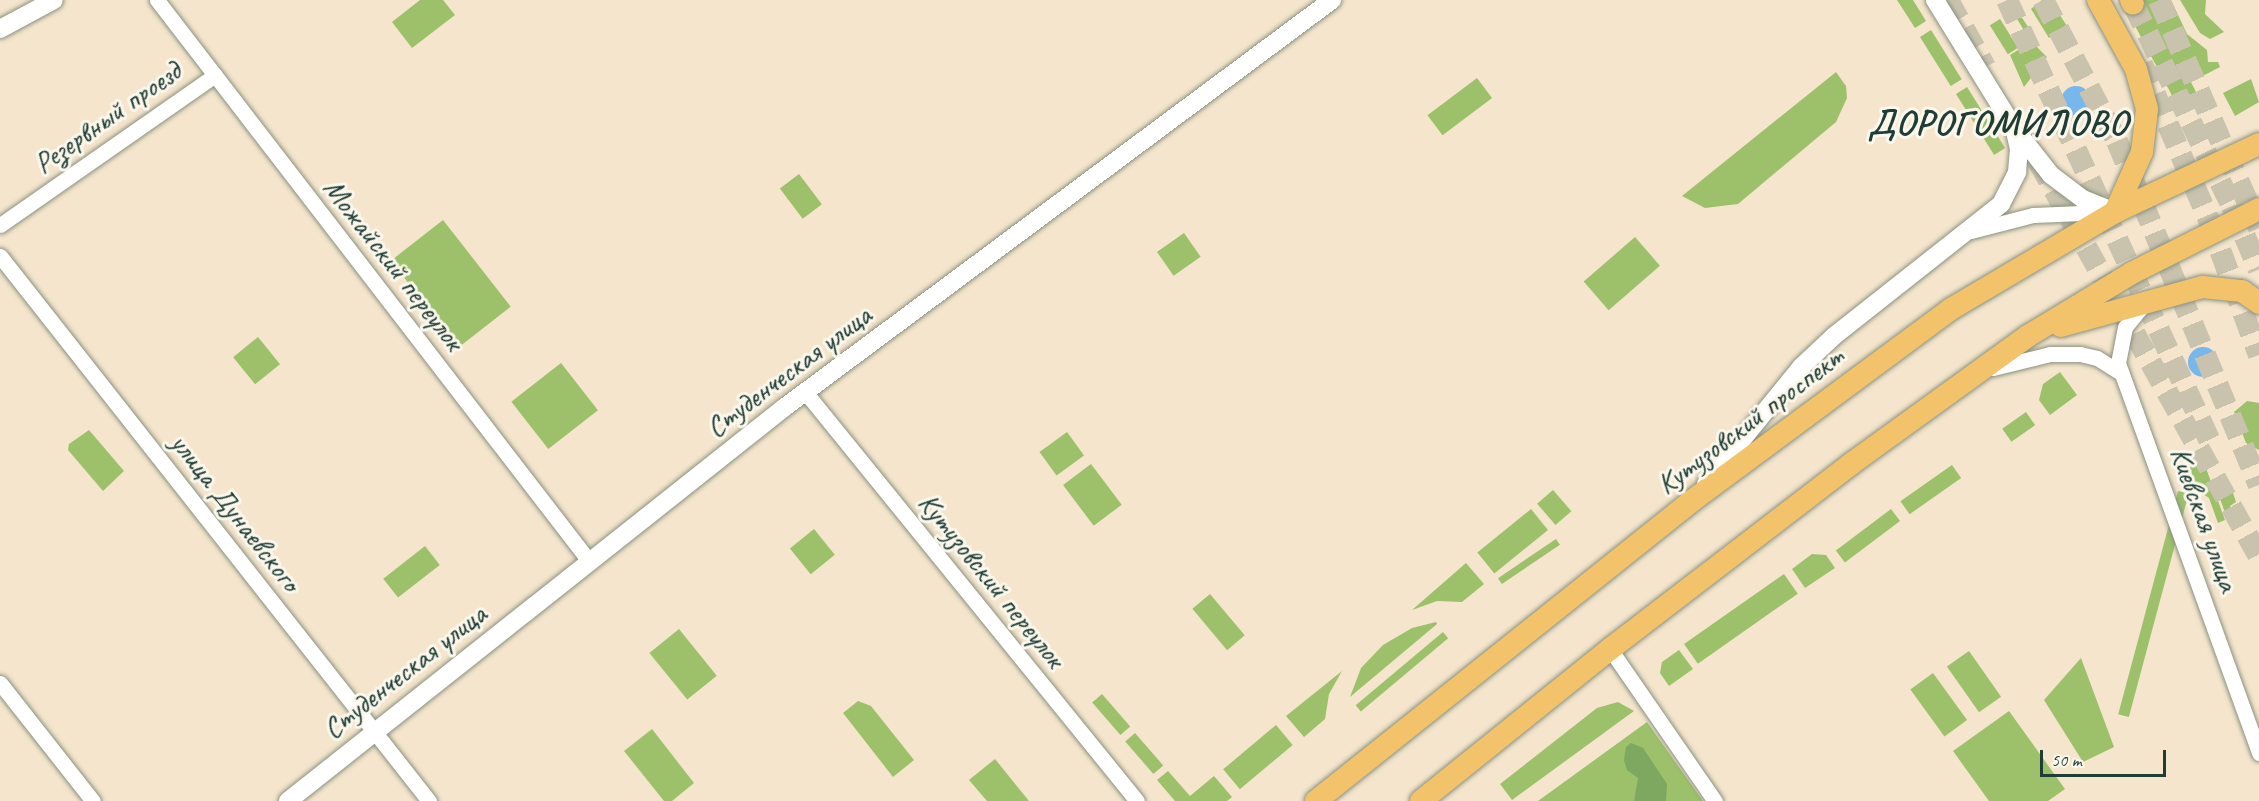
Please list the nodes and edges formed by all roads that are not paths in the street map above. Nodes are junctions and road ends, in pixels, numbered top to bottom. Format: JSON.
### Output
{"nodes":[{"id":1,"x":54,"y":0,"type":"edge"},
{"id":2,"x":157,"y":0,"type":"edge"},
{"id":3,"x":1332,"y":0,"type":"edge"},
{"id":4,"x":1935,"y":0,"type":"edge"},
{"id":5,"x":2093,"y":0,"type":"edge"},
{"id":6,"x":2103,"y":10,"type":"edge"},
{"id":7,"x":0,"y":29,"type":"edge"},
{"id":8,"x":215,"y":75,"type":"junction"},
{"id":9,"x":2014,"y":128,"type":"junction"},
{"id":10,"x":2259,"y":144,"type":"edge"},
{"id":11,"x":2259,"y":209,"type":"edge"},
{"id":12,"x":2115,"y":212,"type":"junction"},
{"id":13,"x":0,"y":225,"type":"edge"},
{"id":14,"x":1965,"y":233,"type":"junction"},
{"id":15,"x":0,"y":256,"type":"edge"},
{"id":16,"x":2149,"y":300,"type":"junction"},
{"id":17,"x":2259,"y":303,"type":"edge"},
{"id":18,"x":2028,"y":336,"type":"junction"},
{"id":19,"x":1978,"y":372,"type":"junction"},
{"id":20,"x":2121,"y":373,"type":"junction"},
{"id":21,"x":806,"y":393,"type":"junction"},
{"id":22,"x":1693,"y":500,"type":"junction"},
{"id":23,"x":589,"y":561,"type":"junction"},
{"id":24,"x":1610,"y":649,"type":"junction"},
{"id":25,"x":0,"y":683,"type":"edge"},
{"id":26,"x":374,"y":732,"type":"junction"},
{"id":27,"x":2259,"y":753,"type":"edge"},
{"id":28,"x":93,"y":801,"type":"edge"},
{"id":29,"x":288,"y":801,"type":"edge"},
{"id":30,"x":429,"y":801,"type":"edge"},
{"id":31,"x":1137,"y":801,"type":"edge"},
{"id":32,"x":1316,"y":801,"type":"edge"},
{"id":33,"x":1421,"y":801,"type":"edge"},
{"id":34,"x":1715,"y":801,"type":"edge"}],
"edges":[{"from":1,"to":7,"type":"street"},
{"from":2,"to":8,"type":"street","name":"Можайский переулок"},
{"from":3,"to":21,"type":"street","name":"Студенческая улица"},
{"from":4,"to":9,"type":"street"},
{"from":5,"to":6,"type":"main road"},
{"from":6,"to":12,"type":"main road"},
{"from":8,"to":13,"type":"street","name":"Резервный проезд"},
{"from":8,"to":23,"type":"street","name":"Можайский переулок"},
{"from":9,"to":12,"type":"street"},
{"from":9,"to":14,"type":"street"},
{"from":10,"to":12,"type":"main road","name":"Кутузовский проспект"},
{"from":11,"to":18,"type":"main road"},
{"from":12,"to":14,"type":"street"},
{"from":12,"to":22,"type":"main road","name":"Кутузовский проспект"},
{"from":14,"to":22,"type":"street"},
{"from":15,"to":26,"type":"street","name":"улица Дунаевского"},
{"from":16,"to":17,"type":"main road"},
{"from":16,"to":18,"type":"main road"},
{"from":16,"to":20,"type":"street","name":"Киевская улица"},
{"from":18,"to":19,"type":"main road"},
{"from":19,"to":20,"type":"street"},
{"from":19,"to":24,"type":"main road"},
{"from":20,"to":27,"type":"street","name":"Киевская улица"},
{"from":21,"to":23,"type":"street","name":"Студенческая улица"},
{"from":21,"to":31,"type":"street","name":"Кутузовский переулок"},
{"from":22,"to":32,"type":"main road","name":"Кутузовский проспект"},
{"from":23,"to":26,"type":"street","name":"Студенческая улица"},
{"from":24,"to":33,"type":"main road"},
{"from":24,"to":34,"type":"street"},
{"from":25,"to":28,"type":"street"},
{"from":26,"to":29,"type":"street","name":"Студенческая улица"},
{"from":26,"to":30,"type":"street","name":"улица Дунаевского"}]}
